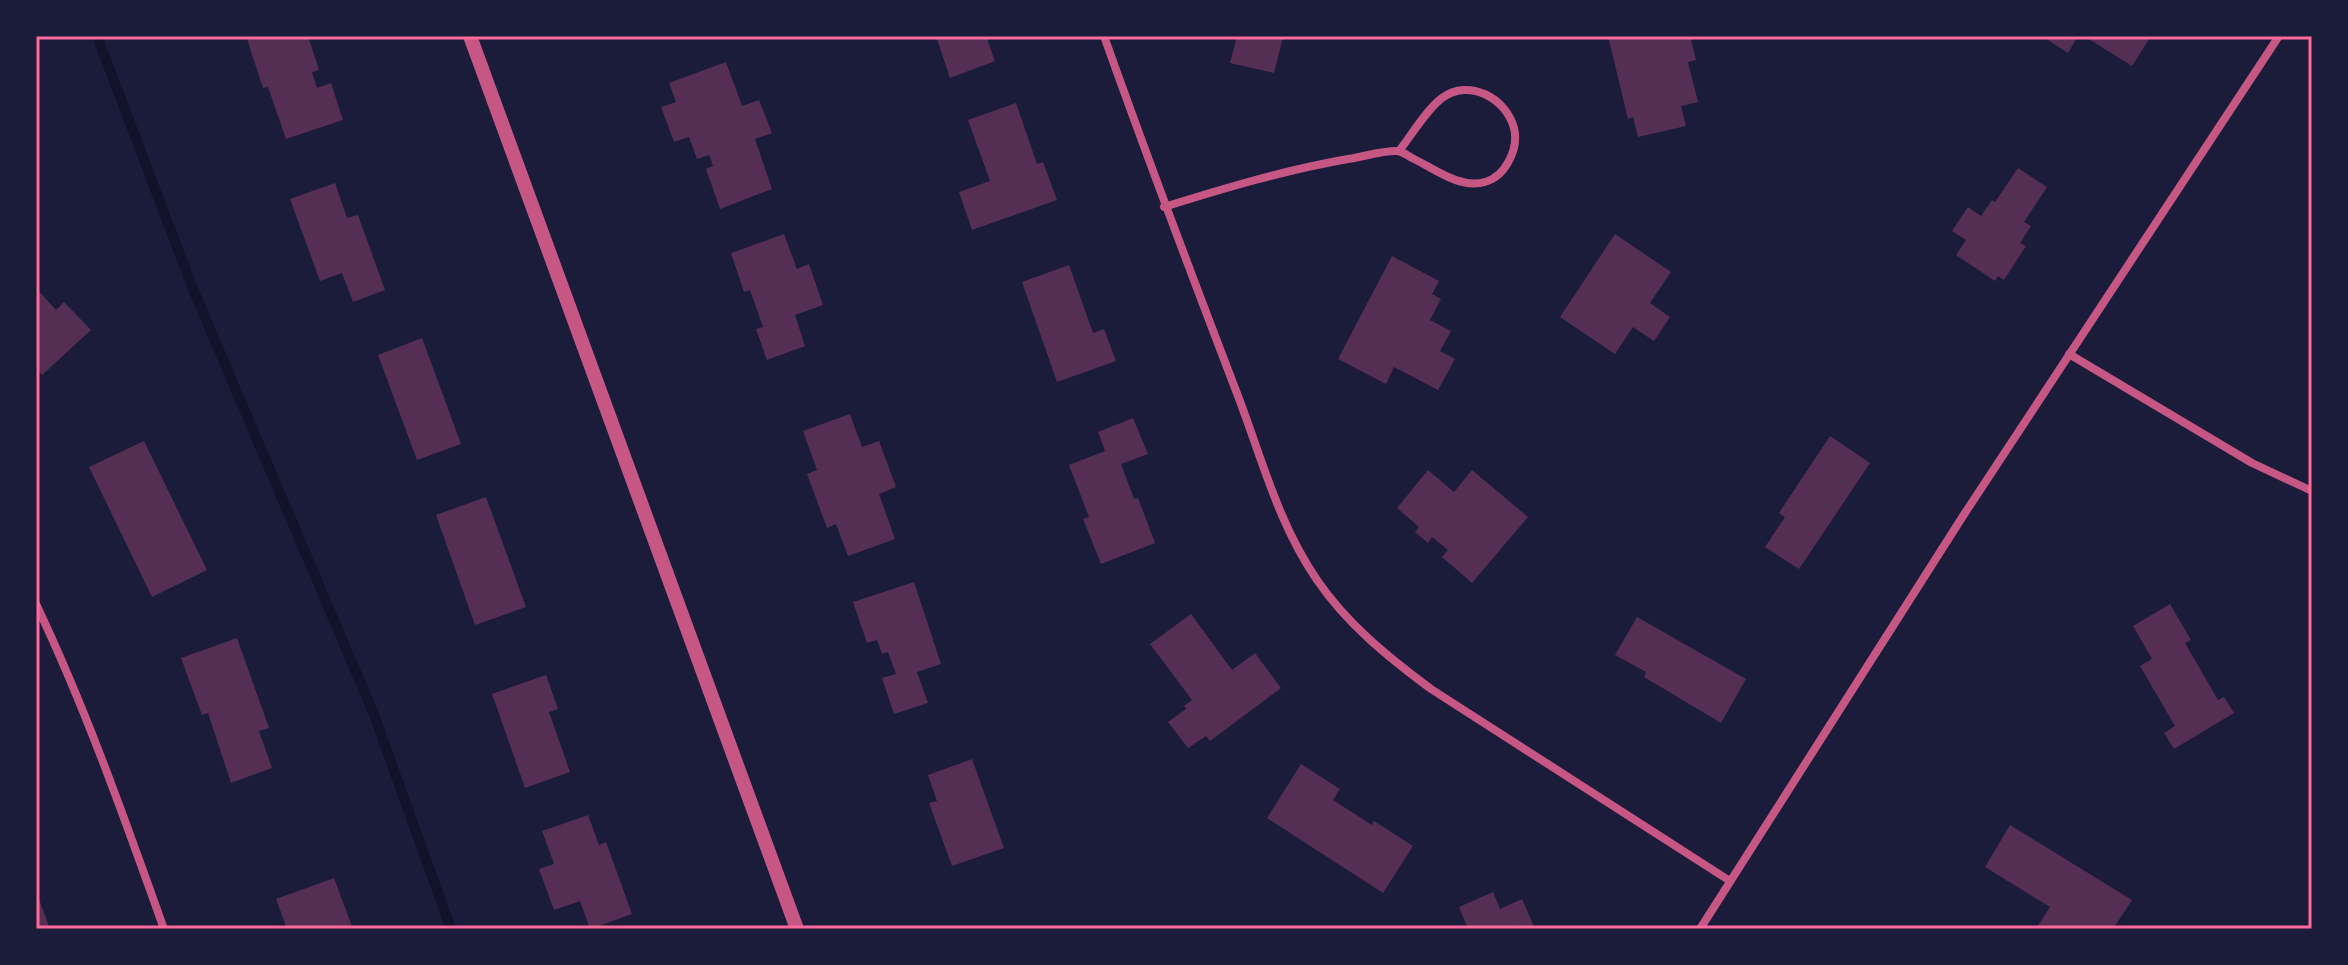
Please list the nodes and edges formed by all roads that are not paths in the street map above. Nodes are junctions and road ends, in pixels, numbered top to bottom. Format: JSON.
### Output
{"nodes":[{"id":1,"x":470,"y":36,"type":"edge"},
{"id":2,"x":1104,"y":36,"type":"edge"},
{"id":3,"x":2279,"y":36,"type":"edge"},
{"id":4,"x":1399,"y":151,"type":"junction"},
{"id":5,"x":1164,"y":207,"type":"junction"},
{"id":6,"x":2069,"y":354,"type":"junction"},
{"id":7,"x":2312,"y":491,"type":"edge"},
{"id":8,"x":36,"y":604,"type":"edge"},
{"id":9,"x":1730,"y":881,"type":"junction"},
{"id":10,"x":164,"y":929,"type":"edge"},
{"id":11,"x":797,"y":929,"type":"edge"},
{"id":12,"x":1700,"y":929,"type":"edge"}],
"edges":[{"from":1,"to":11,"type":"street"},
{"from":2,"to":5,"type":"street"},
{"from":3,"to":6,"type":"street"},
{"from":4,"to":4,"type":"street"},
{"from":4,"to":5,"type":"street"},
{"from":5,"to":9,"type":"street"},
{"from":6,"to":7,"type":"street"},
{"from":6,"to":9,"type":"street"},
{"from":8,"to":10,"type":"street"},
{"from":9,"to":12,"type":"street"}]}
